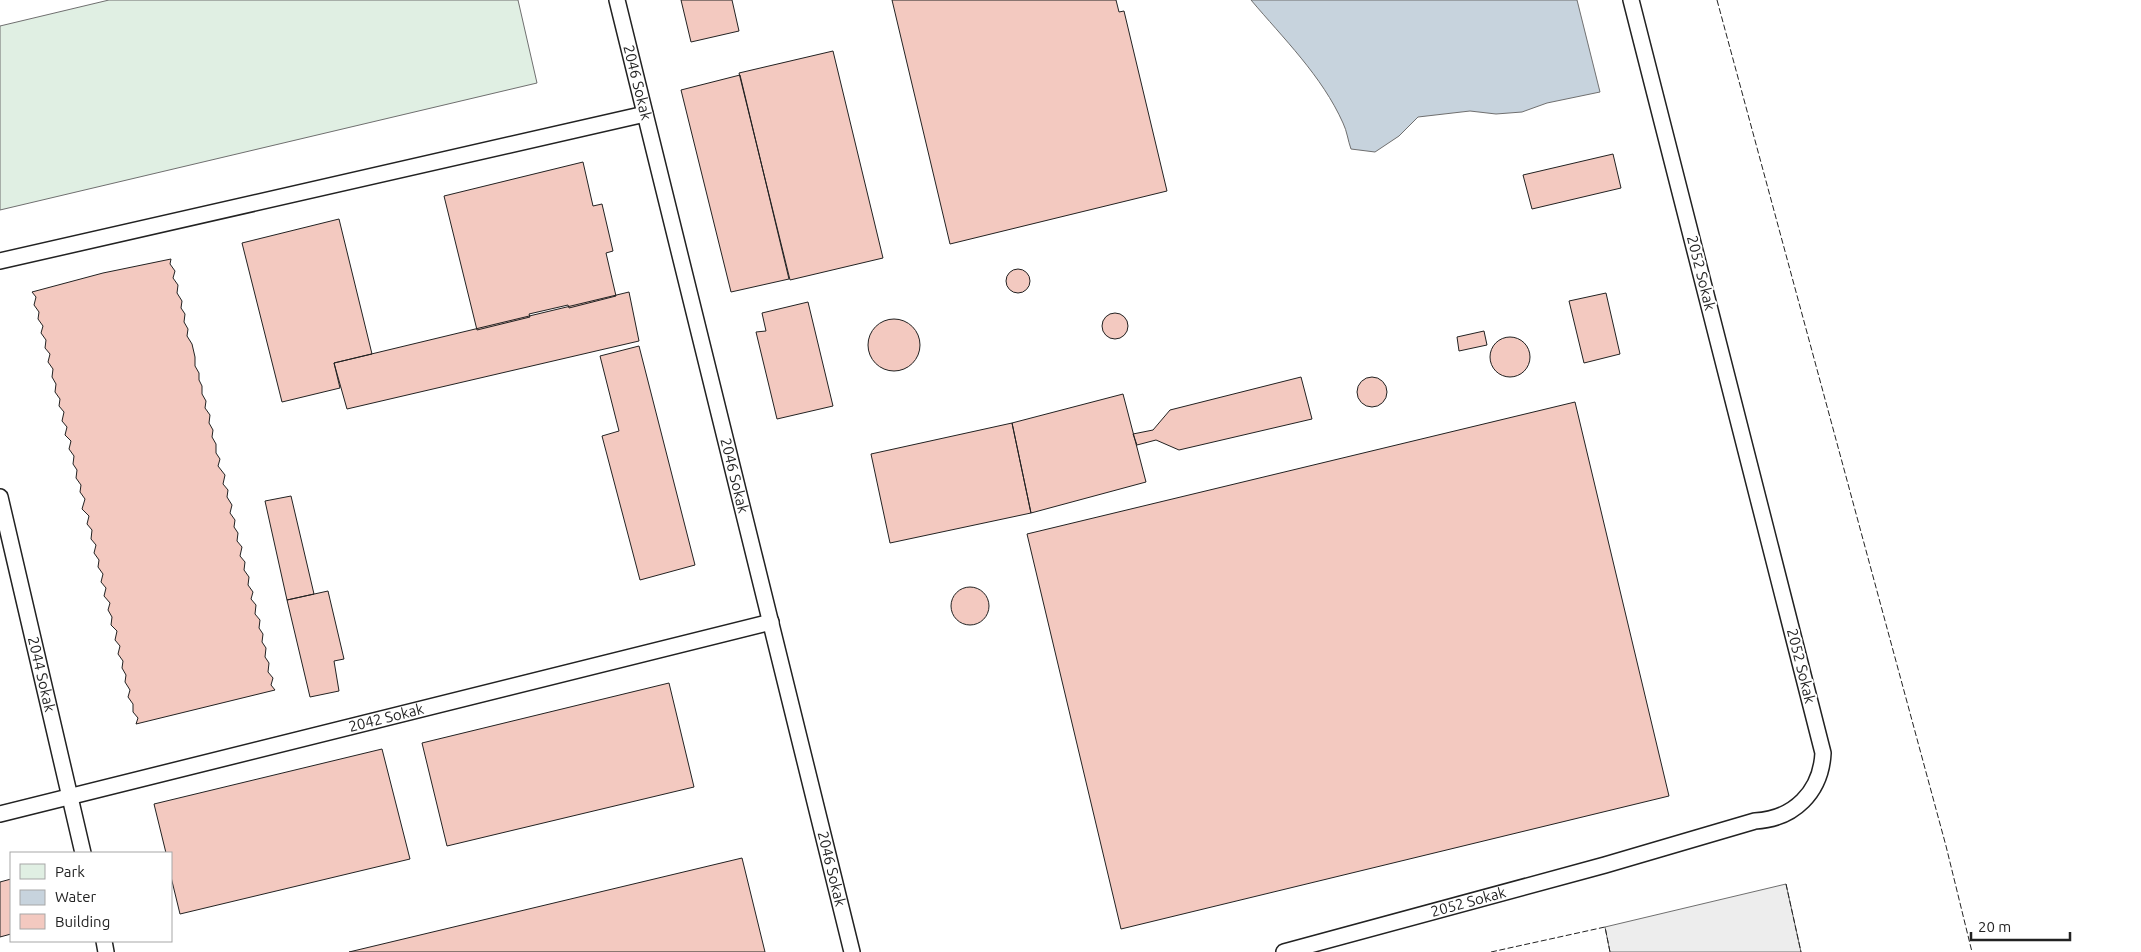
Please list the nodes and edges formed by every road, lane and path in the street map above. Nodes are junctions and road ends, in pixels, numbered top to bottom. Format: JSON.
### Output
{"nodes":[{"id":1,"x":617,"y":0,"type":"edge"},
{"id":2,"x":1632,"y":0,"type":"edge"},
{"id":3,"x":646,"y":114,"type":"junction"},
{"id":4,"x":0,"y":261,"type":"edge"},
{"id":5,"x":0,"y":497,"type":"edge"},
{"id":6,"x":771,"y":622,"type":"junction"},
{"id":7,"x":70,"y":797,"type":"junction"},
{"id":8,"x":0,"y":814,"type":"edge"},
{"id":9,"x":83,"y":852,"type":"edge"},
{"id":10,"x":852,"y":952,"type":"edge"},
{"id":11,"x":1284,"y":952,"type":"edge"}],
"edges":[{"from":1,"to":3,"type":"lane","name":"2046 Sokak"},
{"from":2,"to":11,"type":"lane","name":"2052 Sokak"},
{"from":3,"to":4,"type":"lane"},
{"from":3,"to":6,"type":"lane","name":"2046 Sokak"},
{"from":5,"to":7,"type":"lane","name":"2044 Sokak"},
{"from":6,"to":7,"type":"lane","name":"2042 Sokak"},
{"from":6,"to":10,"type":"lane","name":"2046 Sokak"},
{"from":7,"to":8,"type":"lane","name":"2042 Sokak"},
{"from":7,"to":9,"type":"lane","name":"2044 Sokak"}]}
